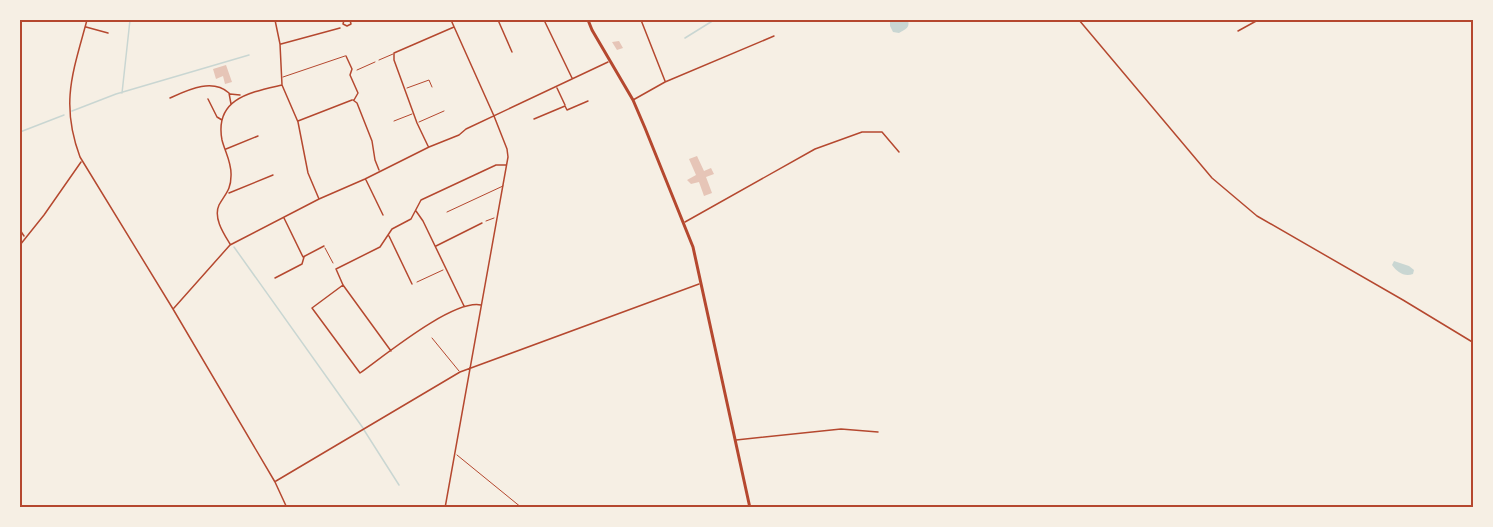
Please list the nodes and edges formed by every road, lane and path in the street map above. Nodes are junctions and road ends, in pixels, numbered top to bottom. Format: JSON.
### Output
{"nodes":[{"id":1,"x":87,"y":20,"type":"edge"},
{"id":2,"x":275,"y":20,"type":"edge"},
{"id":3,"x":344,"y":20,"type":"edge"},
{"id":4,"x":350,"y":20,"type":"edge"},
{"id":5,"x":451,"y":20,"type":"edge"},
{"id":6,"x":498,"y":20,"type":"edge"},
{"id":7,"x":544,"y":20,"type":"edge"},
{"id":8,"x":588,"y":20,"type":"edge"},
{"id":9,"x":641,"y":20,"type":"edge"},
{"id":10,"x":1079,"y":20,"type":"edge"},
{"id":11,"x":1258,"y":20,"type":"edge"},
{"id":12,"x":85,"y":27,"type":"junction"},
{"id":13,"x":454,"y":27,"type":"junction"},
{"id":14,"x":340,"y":28,"type":"dead end"},
{"id":15,"x":1238,"y":31,"type":"dead end"},
{"id":16,"x":108,"y":33,"type":"dead end"},
{"id":17,"x":774,"y":36,"type":"dead end"},
{"id":18,"x":280,"y":44,"type":"junction"},
{"id":19,"x":512,"y":52,"type":"dead end"},
{"id":20,"x":394,"y":53,"type":"junction"},
{"id":21,"x":346,"y":56,"type":"joint"},
{"id":22,"x":379,"y":60,"type":"joint"},
{"id":23,"x":609,"y":61,"type":"junction"},
{"id":24,"x":352,"y":72,"type":"junction"},
{"id":25,"x":281,"y":78,"type":"junction"},
{"id":26,"x":572,"y":79,"type":"junction"},
{"id":27,"x":665,"y":82,"type":"junction"},
{"id":28,"x":282,"y":85,"type":"junction"},
{"id":29,"x":432,"y":87,"type":"dead end"},
{"id":30,"x":556,"y":87,"type":"junction"},
{"id":31,"x":405,"y":89,"type":"junction"},
{"id":32,"x":229,"y":93,"type":"junction"},
{"id":33,"x":243,"y":95,"type":"junction"},
{"id":34,"x":170,"y":98,"type":"dead end"},
{"id":35,"x":208,"y":99,"type":"dead end"},
{"id":36,"x":353,"y":100,"type":"junction"},
{"id":37,"x":633,"y":100,"type":"junction"},
{"id":38,"x":588,"y":101,"type":"dead end"},
{"id":39,"x":231,"y":105,"type":"junction"},
{"id":40,"x":565,"y":106,"type":"junction"},
{"id":41,"x":444,"y":111,"type":"dead end"},
{"id":42,"x":414,"y":114,"type":"junction"},
{"id":43,"x":494,"y":116,"type":"junction"},
{"id":44,"x":534,"y":119,"type":"dead end"},
{"id":45,"x":223,"y":120,"type":"junction"},
{"id":46,"x":298,"y":122,"type":"junction"},
{"id":47,"x":394,"y":122,"type":"dead end"},
{"id":48,"x":417,"y":123,"type":"junction"},
{"id":49,"x":258,"y":136,"type":"dead end"},
{"id":50,"x":429,"y":147,"type":"junction"},
{"id":51,"x":225,"y":149,"type":"junction"},
{"id":52,"x":898,"y":152,"type":"dead end"},
{"id":53,"x":82,"y":161,"type":"junction"},
{"id":54,"x":507,"y":165,"type":"junction"},
{"id":55,"x":380,"y":171,"type":"junction"},
{"id":56,"x":273,"y":175,"type":"dead end"},
{"id":57,"x":365,"y":179,"type":"junction"},
{"id":58,"x":503,"y":186,"type":"junction"},
{"id":59,"x":227,"y":194,"type":"junction"},
{"id":60,"x":319,"y":199,"type":"junction"},
{"id":61,"x":416,"y":211,"type":"junction"},
{"id":62,"x":447,"y":212,"type":"dead end"},
{"id":63,"x":383,"y":214,"type":"dead end"},
{"id":64,"x":499,"y":215,"type":"junction"},
{"id":65,"x":284,"y":218,"type":"junction"},
{"id":66,"x":684,"y":223,"type":"junction"},
{"id":67,"x":482,"y":224,"type":"joint"},
{"id":68,"x":20,"y":230,"type":"edge"},
{"id":69,"x":388,"y":235,"type":"junction"},
{"id":70,"x":26,"y":237,"type":"junction"},
{"id":71,"x":20,"y":245,"type":"edge"},
{"id":72,"x":230,"y":245,"type":"junction"},
{"id":73,"x":324,"y":246,"type":"joint"},
{"id":74,"x":435,"y":246,"type":"junction"},
{"id":75,"x":303,"y":257,"type":"junction"},
{"id":76,"x":333,"y":263,"type":"dead end"},
{"id":77,"x":446,"y":268,"type":"junction"},
{"id":78,"x":276,"y":278,"type":"dead end"},
{"id":79,"x":701,"y":283,"type":"junction"},
{"id":80,"x":412,"y":284,"type":"joint"},
{"id":81,"x":344,"y":285,"type":"junction"},
{"id":82,"x":482,"y":306,"type":"junction"},
{"id":83,"x":464,"y":307,"type":"junction"},
{"id":84,"x":173,"y":309,"type":"junction"},
{"id":85,"x":432,"y":338,"type":"dead end"},
{"id":86,"x":1473,"y":343,"type":"edge"},
{"id":87,"x":391,"y":351,"type":"junction"},
{"id":88,"x":472,"y":367,"type":"junction"},
{"id":89,"x":459,"y":372,"type":"junction"},
{"id":90,"x":878,"y":432,"type":"dead end"},
{"id":91,"x":735,"y":440,"type":"junction"},
{"id":92,"x":455,"y":454,"type":"junction"},
{"id":93,"x":275,"y":482,"type":"junction"},
{"id":94,"x":287,"y":507,"type":"edge"},
{"id":95,"x":446,"y":507,"type":"edge"},
{"id":96,"x":522,"y":507,"type":"edge"},
{"id":97,"x":750,"y":507,"type":"edge"}],
"edges":[{"from":1,"to":12,"type":"street"},
{"from":2,"to":18,"type":"street"},
{"from":3,"to":4,"type":"street"},
{"from":5,"to":13,"type":"street"},
{"from":6,"to":19,"type":"street"},
{"from":7,"to":26,"type":"street"},
{"from":8,"to":23,"type":"main road"},
{"from":9,"to":27,"type":"street"},
{"from":10,"to":86,"type":"street"},
{"from":11,"to":15,"type":"street"},
{"from":12,"to":16,"type":"street"},
{"from":12,"to":53,"type":"street"},
{"from":13,"to":20,"type":"street"},
{"from":13,"to":43,"type":"street"},
{"from":14,"to":18,"type":"street"},
{"from":17,"to":27,"type":"street"},
{"from":18,"to":25,"type":"street"},
{"from":20,"to":22,"type":"lane"},
{"from":20,"to":31,"type":"street"},
{"from":21,"to":24,"type":"street"},
{"from":21,"to":25,"type":"lane"},
{"from":22,"to":24,"type":"path"},
{"from":23,"to":26,"type":"street"},
{"from":23,"to":37,"type":"main road"},
{"from":24,"to":36,"type":"street"},
{"from":25,"to":28,"type":"street"},
{"from":26,"to":30,"type":"street"},
{"from":27,"to":37,"type":"street"},
{"from":28,"to":33,"type":"street"},
{"from":28,"to":46,"type":"street"},
{"from":29,"to":31,"type":"lane"},
{"from":30,"to":40,"type":"street"},
{"from":30,"to":43,"type":"street"},
{"from":31,"to":42,"type":"street"},
{"from":32,"to":33,"type":"street"},
{"from":32,"to":34,"type":"street"},
{"from":32,"to":39,"type":"street"},
{"from":33,"to":39,"type":"street"},
{"from":35,"to":45,"type":"street"},
{"from":36,"to":46,"type":"street"},
{"from":36,"to":55,"type":"street"},
{"from":37,"to":66,"type":"main road"},
{"from":38,"to":40,"type":"street"},
{"from":39,"to":45,"type":"street"},
{"from":40,"to":44,"type":"street"},
{"from":41,"to":48,"type":"lane"},
{"from":42,"to":47,"type":"lane"},
{"from":42,"to":48,"type":"street"},
{"from":43,"to":50,"type":"street"},
{"from":43,"to":54,"type":"street"},
{"from":45,"to":51,"type":"street"},
{"from":46,"to":60,"type":"street"},
{"from":48,"to":50,"type":"street"},
{"from":49,"to":51,"type":"street"},
{"from":50,"to":55,"type":"street"},
{"from":51,"to":59,"type":"street"},
{"from":52,"to":66,"type":"street"},
{"from":53,"to":70,"type":"street"},
{"from":53,"to":84,"type":"street"},
{"from":54,"to":58,"type":"street"},
{"from":54,"to":61,"type":"street"},
{"from":55,"to":57,"type":"street"},
{"from":56,"to":59,"type":"street"},
{"from":57,"to":60,"type":"street"},
{"from":57,"to":63,"type":"street"},
{"from":58,"to":62,"type":"lane"},
{"from":58,"to":64,"type":"street"},
{"from":59,"to":72,"type":"street"},
{"from":60,"to":65,"type":"street"},
{"from":61,"to":69,"type":"street"},
{"from":61,"to":74,"type":"street"},
{"from":64,"to":67,"type":"path"},
{"from":64,"to":82,"type":"street"},
{"from":65,"to":72,"type":"street"},
{"from":65,"to":75,"type":"street"},
{"from":66,"to":79,"type":"main road"},
{"from":67,"to":74,"type":"street"},
{"from":68,"to":70,"type":"street"},
{"from":69,"to":80,"type":"street"},
{"from":69,"to":81,"type":"street"},
{"from":70,"to":71,"type":"street"},
{"from":72,"to":84,"type":"street"},
{"from":73,"to":75,"type":"street"},
{"from":73,"to":76,"type":"lane"},
{"from":74,"to":77,"type":"street"},
{"from":75,"to":78,"type":"street"},
{"from":77,"to":80,"type":"path"},
{"from":77,"to":83,"type":"street"},
{"from":79,"to":88,"type":"street"},
{"from":79,"to":91,"type":"main road"},
{"from":81,"to":87,"type":"street"},
{"from":81,"to":87,"type":"street"},
{"from":82,"to":83,"type":"street"},
{"from":82,"to":88,"type":"street"},
{"from":83,"to":87,"type":"street"},
{"from":84,"to":93,"type":"street"},
{"from":85,"to":89,"type":"lane"},
{"from":88,"to":89,"type":"street"},
{"from":88,"to":92,"type":"street"},
{"from":89,"to":93,"type":"street"},
{"from":90,"to":91,"type":"street"},
{"from":91,"to":97,"type":"main road"},
{"from":92,"to":95,"type":"street"},
{"from":92,"to":96,"type":"lane"},
{"from":93,"to":94,"type":"street"}]}
